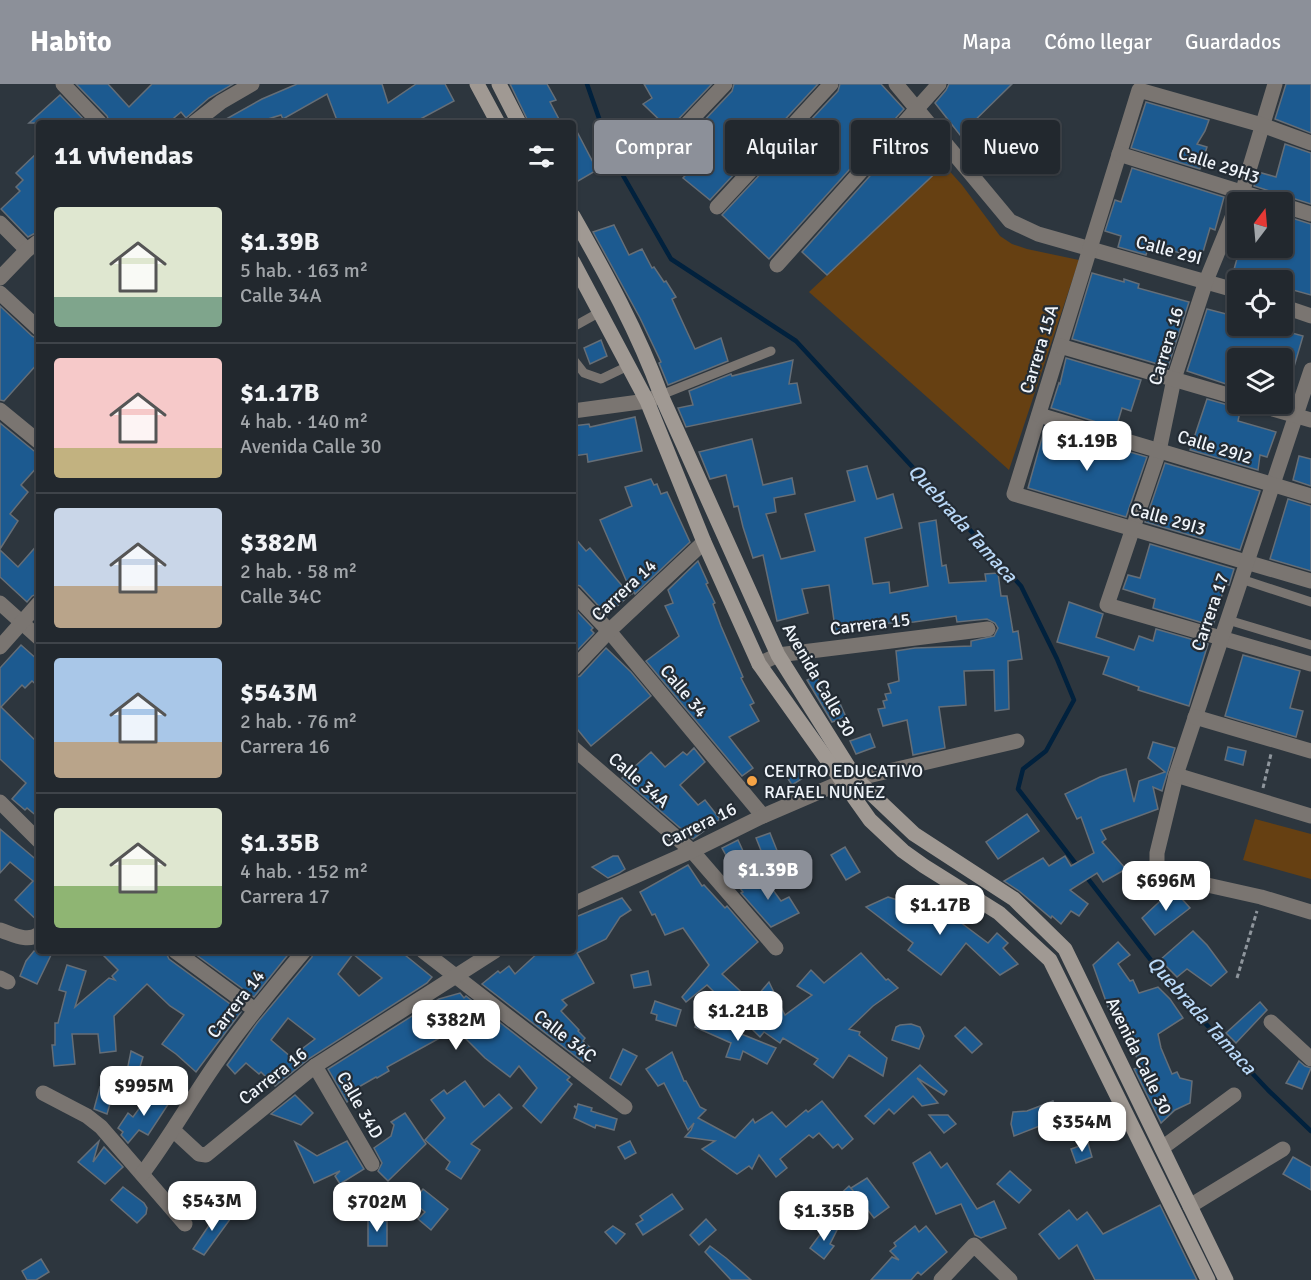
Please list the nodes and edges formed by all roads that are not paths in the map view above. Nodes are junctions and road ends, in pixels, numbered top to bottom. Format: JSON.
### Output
{"nodes":[{"id":1,"x":63,"y":84,"type":"edge"},
{"id":2,"x":252,"y":84,"type":"edge"},
{"id":3,"x":477,"y":84,"type":"edge"},
{"id":4,"x":499,"y":84,"type":"edge"},
{"id":5,"x":725,"y":84,"type":"edge"},
{"id":6,"x":831,"y":84,"type":"edge"},
{"id":7,"x":896,"y":84,"type":"edge"},
{"id":8,"x":939,"y":84,"type":"edge"},
{"id":9,"x":1275,"y":84,"type":"edge"},
{"id":10,"x":916,"y":108,"type":"junction"},
{"id":11,"x":97,"y":120,"type":"edge"},
{"id":12,"x":198,"y":120,"type":"edge"},
{"id":13,"x":496,"y":120,"type":"edge"},
{"id":14,"x":517,"y":120,"type":"edge"},
{"id":15,"x":691,"y":120,"type":"edge"},
{"id":16,"x":1262,"y":125,"type":"junction"},
{"id":17,"x":1311,"y":143,"type":"edge"},
{"id":18,"x":1119,"y":154,"type":"junction"},
{"id":19,"x":1239,"y":192,"type":"edge"},
{"id":20,"x":1242,"y":192,"type":"edge"},
{"id":21,"x":717,"y":207,"type":"dead end"},
{"id":22,"x":1293,"y":209,"type":"edge"},
{"id":23,"x":1311,"y":214,"type":"edge"},
{"id":24,"x":576,"y":221,"type":"edge"},
{"id":25,"x":0,"y":223,"type":"edge"},
{"id":26,"x":1227,"y":230,"type":"edge"},
{"id":27,"x":33,"y":246,"type":"edge"},
{"id":28,"x":1090,"y":249,"type":"junction"},
{"id":29,"x":777,"y":265,"type":"dead end"},
{"id":30,"x":576,"y":269,"type":"edge"},
{"id":31,"x":0,"y":278,"type":"edge"},
{"id":32,"x":1206,"y":281,"type":"junction"},
{"id":33,"x":1227,"y":288,"type":"edge"},
{"id":34,"x":0,"y":294,"type":"edge"},
{"id":35,"x":1293,"y":309,"type":"edge"},
{"id":36,"x":600,"y":312,"type":"junction"},
{"id":37,"x":1311,"y":315,"type":"edge"},
{"id":38,"x":576,"y":325,"type":"edge"},
{"id":39,"x":36,"y":326,"type":"edge"},
{"id":40,"x":1060,"y":346,"type":"junction"},
{"id":41,"x":771,"y":351,"type":"dead end"},
{"id":42,"x":576,"y":363,"type":"edge"},
{"id":43,"x":628,"y":366,"type":"junction"},
{"id":44,"x":1311,"y":370,"type":"edge"},
{"id":45,"x":1174,"y":380,"type":"junction"},
{"id":46,"x":1227,"y":395,"type":"edge"},
{"id":47,"x":654,"y":398,"type":"junction"},
{"id":48,"x":0,"y":410,"type":"edge"},
{"id":49,"x":576,"y":411,"type":"edge"},
{"id":50,"x":1292,"y":414,"type":"edge"},
{"id":51,"x":1039,"y":415,"type":"junction"},
{"id":52,"x":1296,"y":415,"type":"junction"},
{"id":53,"x":1311,"y":420,"type":"edge"},
{"id":54,"x":36,"y":440,"type":"edge"},
{"id":55,"x":1159,"y":451,"type":"junction"},
{"id":56,"x":1273,"y":485,"type":"junction"},
{"id":57,"x":1014,"y":494,"type":"joint"},
{"id":58,"x":1311,"y":496,"type":"edge"},
{"id":59,"x":1133,"y":529,"type":"junction"},
{"id":60,"x":704,"y":542,"type":"junction"},
{"id":61,"x":1247,"y":562,"type":"junction"},
{"id":62,"x":1241,"y":579,"type":"junction"},
{"id":63,"x":1311,"y":580,"type":"edge"},
{"id":64,"x":576,"y":596,"type":"edge"},
{"id":65,"x":1311,"y":602,"type":"edge"},
{"id":66,"x":0,"y":603,"type":"edge"},
{"id":67,"x":36,"y":607,"type":"edge"},
{"id":68,"x":1227,"y":620,"type":"junction"},
{"id":69,"x":22,"y":624,"type":"junction"},
{"id":70,"x":988,"y":629,"type":"dead end"},
{"id":71,"x":609,"y":631,"type":"junction"},
{"id":72,"x":36,"y":636,"type":"edge"},
{"id":73,"x":1221,"y":638,"type":"junction"},
{"id":74,"x":1311,"y":645,"type":"edge"},
{"id":75,"x":0,"y":647,"type":"edge"},
{"id":76,"x":778,"y":655,"type":"junction"},
{"id":77,"x":759,"y":664,"type":"junction"},
{"id":78,"x":1311,"y":664,"type":"edge"},
{"id":79,"x":576,"y":666,"type":"edge"},
{"id":80,"x":1195,"y":717,"type":"junction"},
{"id":81,"x":1017,"y":741,"type":"dead end"},
{"id":82,"x":576,"y":751,"type":"edge"},
{"id":83,"x":1311,"y":751,"type":"edge"},
{"id":84,"x":1176,"y":775,"type":"junction"},
{"id":85,"x":849,"y":781,"type":"junction"},
{"id":86,"x":0,"y":802,"type":"edge"},
{"id":87,"x":763,"y":816,"type":"junction"},
{"id":88,"x":1311,"y":816,"type":"edge"},
{"id":89,"x":36,"y":838,"type":"edge"},
{"id":90,"x":692,"y":851,"type":"junction"},
{"id":91,"x":576,"y":903,"type":"edge"},
{"id":92,"x":1311,"y":912,"type":"edge"},
{"id":93,"x":0,"y":930,"type":"edge"},
{"id":94,"x":36,"y":936,"type":"edge"},
{"id":95,"x":776,"y":948,"type":"dead end"},
{"id":96,"x":178,"y":954,"type":"edge"},
{"id":97,"x":302,"y":954,"type":"edge"},
{"id":98,"x":427,"y":954,"type":"edge"},
{"id":99,"x":490,"y":954,"type":"edge"},
{"id":100,"x":457,"y":976,"type":"junction"},
{"id":101,"x":255,"y":1010,"type":"junction"},
{"id":102,"x":1271,"y":1022,"type":"dead end"},
{"id":103,"x":1311,"y":1059,"type":"edge"},
{"id":104,"x":315,"y":1066,"type":"junction"},
{"id":105,"x":43,"y":1093,"type":"dead end"},
{"id":106,"x":1234,"y":1095,"type":"dead end"},
{"id":107,"x":625,"y":1107,"type":"dead end"},
{"id":108,"x":173,"y":1130,"type":"junction"},
{"id":109,"x":1162,"y":1149,"type":"junction"},
{"id":110,"x":1282,"y":1149,"type":"dead end"},
{"id":111,"x":372,"y":1164,"type":"dead end"},
{"id":112,"x":142,"y":1174,"type":"junction"},
{"id":113,"x":1190,"y":1206,"type":"junction"},
{"id":114,"x":185,"y":1224,"type":"dead end"},
{"id":115,"x":941,"y":1280,"type":"edge"},
{"id":116,"x":1010,"y":1280,"type":"edge"},
{"id":117,"x":1208,"y":1280,"type":"edge"},
{"id":118,"x":1226,"y":1280,"type":"edge"}],
"edges":[{"from":1,"to":11,"type":"street"},
{"from":2,"to":12,"type":"street"},
{"from":3,"to":13,"type":"main road"},
{"from":4,"to":14,"type":"main road"},
{"from":5,"to":15,"type":"street"},
{"from":6,"to":21,"type":"street"},
{"from":7,"to":10,"type":"street"},
{"from":8,"to":10,"type":"street"},
{"from":9,"to":16,"type":"street","name":"Carrera 16"},
{"from":10,"to":28,"type":"street"},
{"from":10,"to":29,"type":"street"},
{"from":16,"to":17,"type":"street"},
{"from":16,"to":18,"type":"street","name":"Carrera 15A"},
{"from":16,"to":20,"type":"street","name":"Carrera 16"},
{"from":18,"to":19,"type":"street","name":"Calle 29H3"},
{"from":18,"to":28,"type":"street","name":"Carrera 15A"},
{"from":22,"to":23,"type":"street"},
{"from":24,"to":47,"type":"main road","name":"Avenida Calle 30"},
{"from":25,"to":27,"type":"street"},
{"from":26,"to":32,"type":"street","name":"Carrera 16"},
{"from":27,"to":31,"type":"street"},
{"from":28,"to":32,"type":"street","name":"Calle 29I"},
{"from":28,"to":40,"type":"street","name":"Carrera 15A"},
{"from":30,"to":36,"type":"main road","name":"Avenida Calle 30"},
{"from":32,"to":33,"type":"street","name":"Calle 29I"},
{"from":32,"to":45,"type":"street","name":"Carrera 16"},
{"from":34,"to":39,"type":"street"},
{"from":35,"to":37,"type":"street"},
{"from":36,"to":38,"type":"lane"},
{"from":36,"to":43,"type":"main road","name":"Avenida Calle 30"},
{"from":40,"to":45,"type":"street"},
{"from":40,"to":51,"type":"street","name":"Carrera 15A"},
{"from":41,"to":47,"type":"lane"},
{"from":42,"to":43,"type":"lane"},
{"from":43,"to":47,"type":"main road","name":"Avenida Calle 30"},
{"from":44,"to":52,"type":"street","name":"Carrera 17"},
{"from":45,"to":46,"type":"street"},
{"from":45,"to":55,"type":"street","name":"Carrera 16"},
{"from":47,"to":49,"type":"street"},
{"from":47,"to":60,"type":"main road","name":"Avenida Calle 30"},
{"from":47,"to":76,"type":"main road","name":"Avenida Calle 30"},
{"from":48,"to":54,"type":"street"},
{"from":50,"to":52,"type":"street"},
{"from":51,"to":55,"type":"street","name":"Calle 29I2"},
{"from":51,"to":57,"type":"street","name":"Carrera 15A"},
{"from":52,"to":53,"type":"street"},
{"from":52,"to":56,"type":"street","name":"Carrera 17"},
{"from":55,"to":56,"type":"street","name":"Calle 29I2"},
{"from":55,"to":59,"type":"street","name":"Carrera 16"},
{"from":56,"to":58,"type":"street","name":"Calle 29I2"},
{"from":56,"to":61,"type":"street","name":"Carrera 17"},
{"from":57,"to":59,"type":"street","name":"Calle 29I3"},
{"from":59,"to":61,"type":"street","name":"Calle 29I3"},
{"from":59,"to":73,"type":"street","name":"Carrera 16"},
{"from":60,"to":71,"type":"street","name":"Carrera 14"},
{"from":60,"to":77,"type":"main road","name":"Avenida Calle 30"},
{"from":61,"to":62,"type":"street","name":"Carrera 17"},
{"from":61,"to":63,"type":"street","name":"Calle 29I3"},
{"from":62,"to":65,"type":"lane"},
{"from":62,"to":68,"type":"street","name":"Carrera 17"},
{"from":64,"to":71,"type":"street","name":"Calle 34"},
{"from":66,"to":69,"type":"street"},
{"from":67,"to":69,"type":"street"},
{"from":68,"to":73,"type":"street","name":"Carrera 17"},
{"from":68,"to":74,"type":"lane"},
{"from":69,"to":72,"type":"street"},
{"from":69,"to":75,"type":"street"},
{"from":70,"to":76,"type":"street","name":"Carrera 15"},
{"from":71,"to":79,"type":"street","name":"Carrera 14"},
{"from":71,"to":87,"type":"street","name":"Calle 34"},
{"from":73,"to":78,"type":"street"},
{"from":73,"to":80,"type":"street","name":"Carrera 17"},
{"from":76,"to":77,"type":"street","name":"Carrera 15"},
{"from":76,"to":85,"type":"main road","name":"Avenida Calle 30"},
{"from":77,"to":85,"type":"main road","name":"Avenida Calle 30"},
{"from":80,"to":83,"type":"street"},
{"from":80,"to":84,"type":"street","name":"Carrera 17"},
{"from":81,"to":85,"type":"street","name":"Carrera 16"},
{"from":82,"to":90,"type":"street","name":"Calle 34A"},
{"from":84,"to":88,"type":"street"},
{"from":84,"to":92,"type":"street","name":"Carrera 17"},
{"from":85,"to":87,"type":"street","name":"Carrera 16"},
{"from":85,"to":109,"type":"main road","name":"Avenida Calle 30"},
{"from":85,"to":117,"type":"main road","name":"Avenida Calle 30"},
{"from":86,"to":89,"type":"street"},
{"from":87,"to":90,"type":"street","name":"Carrera 16"},
{"from":90,"to":91,"type":"street","name":"Carrera 16"},
{"from":90,"to":95,"type":"street","name":"Calle 34A"},
{"from":93,"to":94,"type":"street"},
{"from":96,"to":101,"type":"street"},
{"from":97,"to":101,"type":"street","name":"Carrera 14"},
{"from":98,"to":100,"type":"street","name":"Calle 34C"},
{"from":99,"to":100,"type":"street","name":"Carrera 16"},
{"from":100,"to":104,"type":"street","name":"Carrera 16"},
{"from":100,"to":107,"type":"street","name":"Calle 34C"},
{"from":101,"to":108,"type":"street","name":"Carrera 14"},
{"from":102,"to":103,"type":"street"},
{"from":104,"to":108,"type":"street","name":"Carrera 16"},
{"from":104,"to":111,"type":"street","name":"Calle 34D"},
{"from":105,"to":112,"type":"street"},
{"from":106,"to":109,"type":"street"},
{"from":108,"to":112,"type":"street","name":"Carrera 14"},
{"from":109,"to":113,"type":"main road","name":"Avenida Calle 30"},
{"from":110,"to":113,"type":"street"},
{"from":112,"to":114,"type":"street"},
{"from":113,"to":118,"type":"main road","name":"Avenida Calle 30"},
{"from":115,"to":116,"type":"street"}]}
